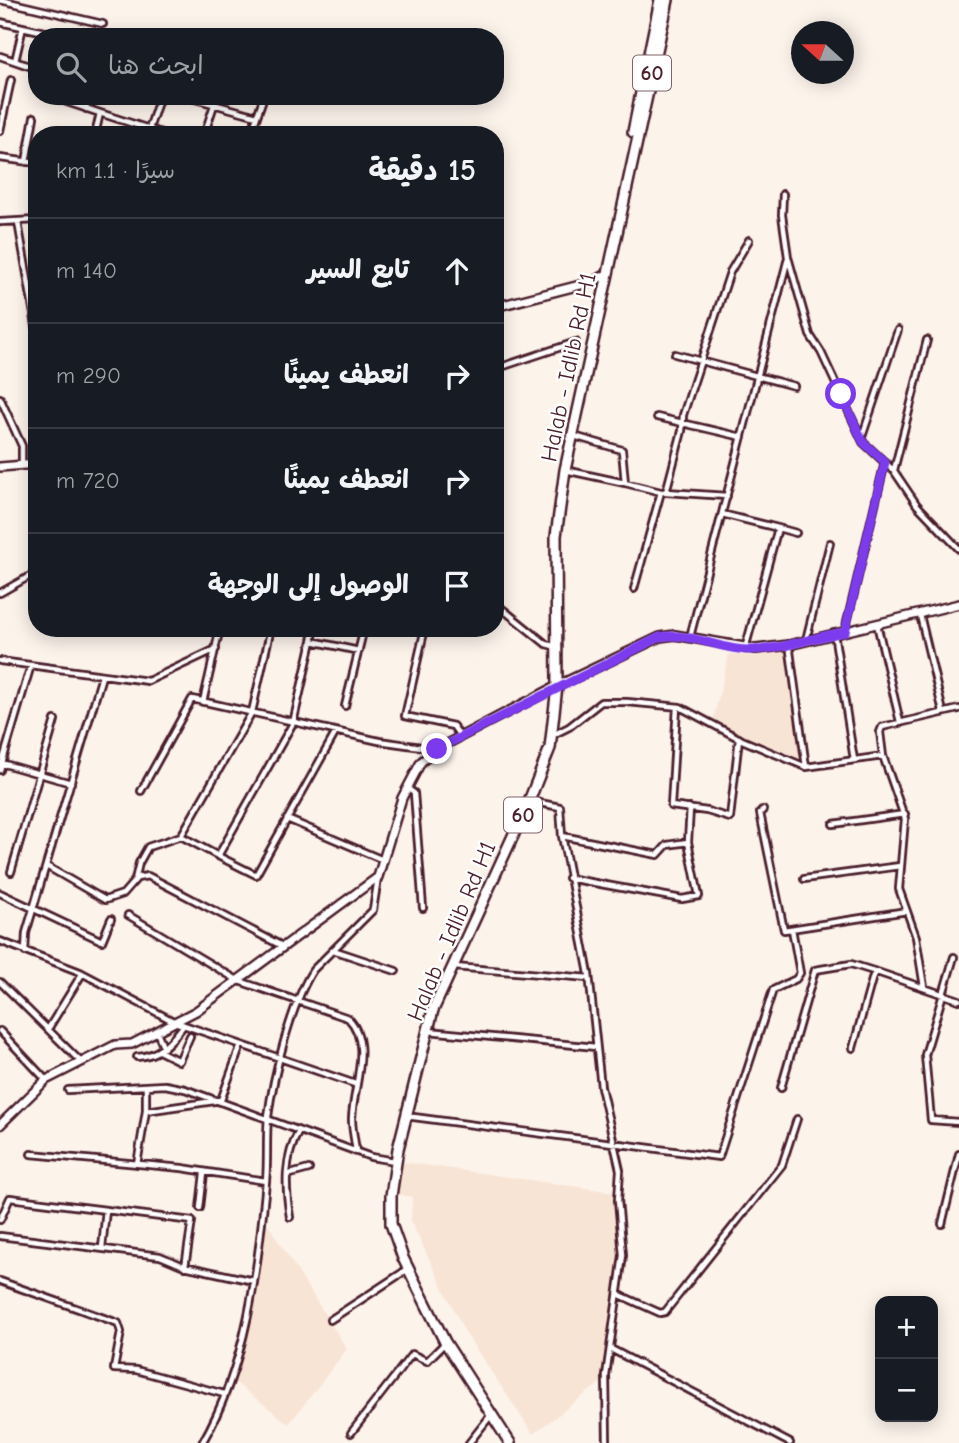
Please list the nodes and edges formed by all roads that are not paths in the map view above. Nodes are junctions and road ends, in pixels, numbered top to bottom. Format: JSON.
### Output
{"nodes":[{"id":1,"x":0,"y":1,"type":"edge"},
{"id":2,"x":662,"y":1,"type":"edge"},
{"id":3,"x":0,"y":22,"type":"edge"},
{"id":4,"x":103,"y":24,"type":"dead end"},
{"id":5,"x":23,"y":27,"type":"junction"},
{"id":6,"x":28,"y":28,"type":"edge"},
{"id":7,"x":0,"y":56,"type":"edge"},
{"id":8,"x":15,"y":61,"type":"junction"},
{"id":9,"x":28,"y":66,"type":"edge"},
{"id":10,"x":11,"y":80,"type":"dead end"},
{"id":11,"x":77,"y":105,"type":"edge"},
{"id":12,"x":86,"y":105,"type":"edge"},
{"id":13,"x":157,"y":105,"type":"edge"},
{"id":14,"x":211,"y":105,"type":"edge"},
{"id":15,"x":261,"y":105,"type":"edge"},
{"id":16,"x":214,"y":106,"type":"junction"},
{"id":17,"x":86,"y":108,"type":"junction"},
{"id":18,"x":100,"y":113,"type":"junction"},
{"id":19,"x":257,"y":116,"type":"junction"},
{"id":20,"x":34,"y":117,"type":"dead end"},
{"id":21,"x":32,"y":126,"type":"edge"},
{"id":22,"x":97,"y":126,"type":"edge"},
{"id":23,"x":133,"y":126,"type":"edge"},
{"id":24,"x":150,"y":126,"type":"edge"},
{"id":25,"x":207,"y":126,"type":"edge"},
{"id":26,"x":254,"y":126,"type":"edge"},
{"id":27,"x":0,"y":131,"type":"edge"},
{"id":28,"x":634,"y":145,"type":"junction"},
{"id":29,"x":28,"y":151,"type":"edge"},
{"id":30,"x":0,"y":158,"type":"edge"},
{"id":31,"x":26,"y":162,"type":"joint"},
{"id":32,"x":783,"y":194,"type":"dead end"},
{"id":33,"x":28,"y":221,"type":"edge"},
{"id":34,"x":0,"y":222,"type":"edge"},
{"id":35,"x":19,"y":222,"type":"junction"},
{"id":36,"x":748,"y":240,"type":"dead end"},
{"id":37,"x":788,"y":257,"type":"junction"},
{"id":38,"x":607,"y":274,"type":"junction"},
{"id":39,"x":28,"y":277,"type":"edge"},
{"id":40,"x":504,"y":305,"type":"edge"},
{"id":41,"x":898,"y":330,"type":"dead end"},
{"id":42,"x":927,"y":340,"type":"dead end"},
{"id":43,"x":576,"y":342,"type":"dead end"},
{"id":44,"x":675,"y":354,"type":"dead end"},
{"id":45,"x":702,"y":362,"type":"junction"},
{"id":46,"x":504,"y":366,"type":"edge"},
{"id":47,"x":758,"y":376,"type":"junction"},
{"id":48,"x":794,"y":386,"type":"dead end"},
{"id":49,"x":0,"y":398,"type":"edge"},
{"id":50,"x":657,"y":416,"type":"dead end"},
{"id":51,"x":682,"y":423,"type":"junction"},
{"id":52,"x":573,"y":435,"type":"junction"},
{"id":53,"x":742,"y":437,"type":"junction"},
{"id":54,"x":862,"y":438,"type":"junction"},
{"id":55,"x":22,"y":446,"type":"junction"},
{"id":56,"x":28,"y":454,"type":"edge"},
{"id":57,"x":885,"y":462,"type":"junction"},
{"id":58,"x":22,"y":464,"type":"junction"},
{"id":59,"x":28,"y":464,"type":"edge"},
{"id":60,"x":0,"y":467,"type":"edge"},
{"id":61,"x":565,"y":470,"type":"junction"},
{"id":62,"x":894,"y":471,"type":"junction"},
{"id":63,"x":625,"y":483,"type":"junction"},
{"id":64,"x":663,"y":492,"type":"junction"},
{"id":65,"x":727,"y":496,"type":"junction"},
{"id":66,"x":722,"y":514,"type":"junction"},
{"id":67,"x":778,"y":528,"type":"junction"},
{"id":68,"x":796,"y":533,"type":"dead end"},
{"id":69,"x":830,"y":543,"type":"dead end"},
{"id":70,"x":959,"y":549,"type":"edge"},
{"id":71,"x":28,"y":577,"type":"edge"},
{"id":72,"x":635,"y":589,"type":"dead end"},
{"id":73,"x":0,"y":593,"type":"edge"},
{"id":74,"x":959,"y":604,"type":"edge"},
{"id":75,"x":504,"y":610,"type":"edge"},
{"id":76,"x":920,"y":615,"type":"junction"},
{"id":77,"x":877,"y":624,"type":"junction"},
{"id":78,"x":845,"y":632,"type":"junction"},
{"id":79,"x":834,"y":633,"type":"junction"},
{"id":80,"x":218,"y":637,"type":"edge"},
{"id":81,"x":269,"y":637,"type":"edge"},
{"id":82,"x":313,"y":637,"type":"edge"},
{"id":83,"x":362,"y":637,"type":"edge"},
{"id":84,"x":423,"y":637,"type":"edge"},
{"id":85,"x":690,"y":637,"type":"junction"},
{"id":86,"x":312,"y":641,"type":"junction"},
{"id":87,"x":806,"y":641,"type":"junction"},
{"id":88,"x":789,"y":645,"type":"junction"},
{"id":89,"x":558,"y":647,"type":"junction"},
{"id":90,"x":216,"y":649,"type":"junction"},
{"id":91,"x":359,"y":650,"type":"junction"},
{"id":92,"x":745,"y":650,"type":"junction"},
{"id":93,"x":0,"y":661,"type":"edge"},
{"id":94,"x":31,"y":665,"type":"junction"},
{"id":95,"x":102,"y":676,"type":"junction"},
{"id":96,"x":557,"y":686,"type":"junction"},
{"id":97,"x":204,"y":702,"type":"junction"},
{"id":98,"x":345,"y":706,"type":"dead end"},
{"id":99,"x":677,"y":707,"type":"junction"},
{"id":100,"x":959,"y":709,"type":"edge"},
{"id":101,"x":252,"y":712,"type":"junction"},
{"id":102,"x":943,"y":712,"type":"junction"},
{"id":103,"x":55,"y":720,"type":"dead end"},
{"id":104,"x":900,"y":722,"type":"junction"},
{"id":105,"x":293,"y":723,"type":"junction"},
{"id":106,"x":336,"y":732,"type":"junction"},
{"id":107,"x":553,"y":735,"type":"junction"},
{"id":108,"x":460,"y":736,"type":"junction"},
{"id":109,"x":739,"y":738,"type":"junction"},
{"id":110,"x":437,"y":749,"type":"junction"},
{"id":111,"x":883,"y":756,"type":"junction"},
{"id":112,"x":854,"y":760,"type":"junction"},
{"id":113,"x":1,"y":763,"type":"edge"},
{"id":114,"x":806,"y":767,"type":"junction"},
{"id":115,"x":0,"y":770,"type":"edge"},
{"id":116,"x":40,"y":774,"type":"junction"},
{"id":117,"x":71,"y":783,"type":"junction"},
{"id":118,"x":407,"y":788,"type":"junction"},
{"id":119,"x":141,"y":791,"type":"dead end"},
{"id":120,"x":529,"y":801,"type":"junction"},
{"id":121,"x":690,"y":808,"type":"junction"},
{"id":122,"x":763,"y":810,"type":"dead end"},
{"id":123,"x":905,"y":814,"type":"junction"},
{"id":124,"x":287,"y":819,"type":"junction"},
{"id":125,"x":832,"y":824,"type":"dead end"},
{"id":126,"x":181,"y":836,"type":"junction"},
{"id":127,"x":562,"y":836,"type":"junction"},
{"id":128,"x":688,"y":842,"type":"junction"},
{"id":129,"x":218,"y":856,"type":"junction"},
{"id":130,"x":383,"y":860,"type":"junction"},
{"id":131,"x":900,"y":866,"type":"junction"},
{"id":132,"x":48,"y":867,"type":"junction"},
{"id":133,"x":11,"y":872,"type":"dead end"},
{"id":134,"x":378,"y":877,"type":"junction"},
{"id":135,"x":568,"y":878,"type":"junction"},
{"id":136,"x":804,"y":879,"type":"dead end"},
{"id":137,"x":135,"y":880,"type":"junction"},
{"id":138,"x":0,"y":893,"type":"edge"},
{"id":139,"x":423,"y":908,"type":"dead end"},
{"id":140,"x":35,"y":911,"type":"junction"},
{"id":141,"x":907,"y":911,"type":"junction"},
{"id":142,"x":128,"y":915,"type":"dead end"},
{"id":143,"x":111,"y":919,"type":"dead end"},
{"id":144,"x":792,"y":929,"type":"junction"},
{"id":145,"x":0,"y":941,"type":"edge"},
{"id":146,"x":283,"y":947,"type":"junction"},
{"id":147,"x":333,"y":950,"type":"junction"},
{"id":148,"x":25,"y":952,"type":"junction"},
{"id":149,"x":954,"y":957,"type":"dead end"},
{"id":150,"x":452,"y":967,"type":"junction"},
{"id":151,"x":396,"y":971,"type":"dead end"},
{"id":152,"x":82,"y":974,"type":"junction"},
{"id":153,"x":883,"y":974,"type":"junction"},
{"id":154,"x":589,"y":978,"type":"junction"},
{"id":155,"x":239,"y":981,"type":"junction"},
{"id":156,"x":0,"y":982,"type":"edge"},
{"id":157,"x":924,"y":988,"type":"junction"},
{"id":158,"x":943,"y":994,"type":"junction"},
{"id":159,"x":959,"y":1000,"type":"edge"},
{"id":160,"x":299,"y":1002,"type":"junction"},
{"id":161,"x":179,"y":1023,"type":"junction"},
{"id":162,"x":48,"y":1029,"type":"junction"},
{"id":163,"x":0,"y":1031,"type":"edge"},
{"id":164,"x":157,"y":1031,"type":"junction"},
{"id":165,"x":427,"y":1031,"type":"junction"},
{"id":166,"x":190,"y":1036,"type":"dead end"},
{"id":167,"x":241,"y":1045,"type":"junction"},
{"id":168,"x":596,"y":1047,"type":"junction"},
{"id":169,"x":853,"y":1048,"type":"dead end"},
{"id":170,"x":161,"y":1049,"type":"junction"},
{"id":171,"x":137,"y":1057,"type":"dead end"},
{"id":172,"x":281,"y":1059,"type":"junction"},
{"id":173,"x":81,"y":1062,"type":"junction"},
{"id":174,"x":46,"y":1080,"type":"junction"},
{"id":175,"x":355,"y":1084,"type":"junction"},
{"id":176,"x":146,"y":1086,"type":"junction"},
{"id":177,"x":781,"y":1088,"type":"dead end"},
{"id":178,"x":68,"y":1090,"type":"dead end"},
{"id":179,"x":221,"y":1100,"type":"junction"},
{"id":180,"x":146,"y":1111,"type":"junction"},
{"id":181,"x":405,"y":1116,"type":"junction"},
{"id":182,"x":797,"y":1118,"type":"dead end"},
{"id":183,"x":268,"y":1120,"type":"junction"},
{"id":184,"x":959,"y":1122,"type":"edge"},
{"id":185,"x":0,"y":1125,"type":"edge"},
{"id":186,"x":299,"y":1131,"type":"junction"},
{"id":187,"x":616,"y":1145,"type":"junction"},
{"id":188,"x":356,"y":1152,"type":"junction"},
{"id":189,"x":31,"y":1154,"type":"dead end"},
{"id":190,"x":959,"y":1154,"type":"edge"},
{"id":191,"x":396,"y":1161,"type":"junction"},
{"id":192,"x":137,"y":1164,"type":"junction"},
{"id":193,"x":958,"y":1166,"type":"edge"},
{"id":194,"x":309,"y":1168,"type":"dead end"},
{"id":195,"x":204,"y":1173,"type":"junction"},
{"id":196,"x":287,"y":1175,"type":"junction"},
{"id":197,"x":266,"y":1181,"type":"junction"},
{"id":198,"x":200,"y":1208,"type":"dead end"},
{"id":199,"x":106,"y":1210,"type":"junction"},
{"id":200,"x":290,"y":1217,"type":"dead end"},
{"id":201,"x":0,"y":1220,"type":"edge"},
{"id":202,"x":942,"y":1224,"type":"dead end"},
{"id":203,"x":0,"y":1236,"type":"edge"},
{"id":204,"x":102,"y":1248,"type":"junction"},
{"id":205,"x":185,"y":1267,"type":"junction"},
{"id":206,"x":408,"y":1269,"type":"junction"},
{"id":207,"x":0,"y":1281,"type":"edge"},
{"id":208,"x":254,"y":1281,"type":"junction"},
{"id":209,"x":620,"y":1295,"type":"junction"},
{"id":210,"x":330,"y":1320,"type":"dead end"},
{"id":211,"x":446,"y":1342,"type":"junction"},
{"id":212,"x":611,"y":1349,"type":"junction"},
{"id":213,"x":224,"y":1394,"type":"junction"},
{"id":214,"x":491,"y":1415,"type":"junction"},
{"id":215,"x":351,"y":1433,"type":"dead end"},
{"id":216,"x":202,"y":1443,"type":"edge"},
{"id":217,"x":469,"y":1443,"type":"edge"},
{"id":218,"x":510,"y":1443,"type":"edge"},
{"id":219,"x":607,"y":1443,"type":"edge"},
{"id":220,"x":790,"y":1443,"type":"edge"}],
"edges":[{"from":1,"to":4,"type":"street"},
{"from":2,"to":28,"type":"highway","number":"60"},
{"from":2,"to":28,"type":"highway","name":"Halab - Idlib Rd H1","number":"60"},
{"from":3,"to":5,"type":"street"},
{"from":5,"to":6,"type":"street"},
{"from":5,"to":8,"type":"street"},
{"from":7,"to":8,"type":"street"},
{"from":8,"to":9,"type":"street"},
{"from":10,"to":27,"type":"street"},
{"from":11,"to":17,"type":"street"},
{"from":12,"to":17,"type":"street"},
{"from":13,"to":24,"type":"street"},
{"from":14,"to":16,"type":"street"},
{"from":15,"to":19,"type":"street"},
{"from":16,"to":19,"type":"street"},
{"from":16,"to":25,"type":"street"},
{"from":17,"to":18,"type":"street"},
{"from":18,"to":22,"type":"street"},
{"from":18,"to":23,"type":"street"},
{"from":19,"to":26,"type":"street"},
{"from":20,"to":21,"type":"street"},
{"from":28,"to":38,"type":"highway","name":"Halab - Idlib Rd H1","number":"60"},
{"from":29,"to":31,"type":"street"},
{"from":30,"to":31,"type":"street"},
{"from":32,"to":37,"type":"street"},
{"from":33,"to":35,"type":"street"},
{"from":34,"to":35,"type":"street"},
{"from":35,"to":39,"type":"street"},
{"from":36,"to":45,"type":"street"},
{"from":37,"to":47,"type":"street"},
{"from":37,"to":54,"type":"street"},
{"from":38,"to":40,"type":"street"},
{"from":38,"to":52,"type":"highway","name":"Halab - Idlib Rd H1","number":"60"},
{"from":41,"to":54,"type":"street"},
{"from":42,"to":62,"type":"street"},
{"from":43,"to":46,"type":"street"},
{"from":44,"to":45,"type":"street"},
{"from":45,"to":47,"type":"street"},
{"from":45,"to":51,"type":"street"},
{"from":47,"to":48,"type":"street"},
{"from":47,"to":53,"type":"street"},
{"from":49,"to":55,"type":"street"},
{"from":50,"to":51,"type":"street"},
{"from":51,"to":53,"type":"street"},
{"from":51,"to":64,"type":"street"},
{"from":52,"to":61,"type":"highway","name":"Halab - Idlib Rd H1","number":"60"},
{"from":52,"to":63,"type":"street"},
{"from":53,"to":65,"type":"street"},
{"from":54,"to":57,"type":"street"},
{"from":55,"to":56,"type":"street"},
{"from":55,"to":58,"type":"street"},
{"from":57,"to":62,"type":"street"},
{"from":57,"to":78,"type":"street"},
{"from":58,"to":59,"type":"street"},
{"from":58,"to":60,"type":"street"},
{"from":61,"to":63,"type":"street"},
{"from":61,"to":89,"type":"highway","name":"Halab - Idlib Rd H1","number":"60"},
{"from":62,"to":70,"type":"street"},
{"from":63,"to":64,"type":"street"},
{"from":64,"to":65,"type":"street"},
{"from":64,"to":72,"type":"street"},
{"from":65,"to":66,"type":"street"},
{"from":66,"to":67,"type":"street"},
{"from":66,"to":85,"type":"street"},
{"from":67,"to":68,"type":"street"},
{"from":67,"to":92,"type":"street"},
{"from":69,"to":87,"type":"street"},
{"from":71,"to":73,"type":"street"},
{"from":74,"to":76,"type":"street"},
{"from":75,"to":89,"type":"street"},
{"from":76,"to":77,"type":"street"},
{"from":76,"to":102,"type":"street"},
{"from":77,"to":78,"type":"street"},
{"from":77,"to":104,"type":"street"},
{"from":78,"to":79,"type":"street"},
{"from":79,"to":87,"type":"street"},
{"from":79,"to":112,"type":"street"},
{"from":80,"to":90,"type":"street"},
{"from":81,"to":101,"type":"street"},
{"from":82,"to":86,"type":"street"},
{"from":83,"to":91,"type":"street"},
{"from":84,"to":108,"type":"street"},
{"from":85,"to":92,"type":"street"},
{"from":85,"to":96,"type":"street"},
{"from":86,"to":91,"type":"street"},
{"from":86,"to":105,"type":"street"},
{"from":87,"to":88,"type":"street"},
{"from":88,"to":92,"type":"street"},
{"from":88,"to":114,"type":"street"},
{"from":89,"to":96,"type":"highway","name":"Halab - Idlib Rd H1","number":"60"},
{"from":90,"to":95,"type":"street"},
{"from":90,"to":97,"type":"street"},
{"from":91,"to":98,"type":"street"},
{"from":93,"to":94,"type":"street"},
{"from":94,"to":95,"type":"street"},
{"from":94,"to":113,"type":"street"},
{"from":95,"to":117,"type":"street"},
{"from":96,"to":107,"type":"highway","name":"Halab - Idlib Rd H1","number":"60"},
{"from":96,"to":108,"type":"street"},
{"from":97,"to":101,"type":"street"},
{"from":97,"to":119,"type":"street"},
{"from":99,"to":107,"type":"street"},
{"from":99,"to":109,"type":"street"},
{"from":99,"to":121,"type":"street"},
{"from":100,"to":102,"type":"street"},
{"from":101,"to":105,"type":"street"},
{"from":101,"to":126,"type":"street"},
{"from":102,"to":104,"type":"street"},
{"from":103,"to":116,"type":"street"},
{"from":104,"to":111,"type":"street"},
{"from":105,"to":106,"type":"street"},
{"from":105,"to":129,"type":"street"},
{"from":106,"to":110,"type":"street"},
{"from":106,"to":124,"type":"street"},
{"from":107,"to":120,"type":"highway","name":"Halab - Idlib Rd H1","number":"60"},
{"from":108,"to":110,"type":"street"},
{"from":109,"to":114,"type":"street"},
{"from":109,"to":121,"type":"street"},
{"from":110,"to":118,"type":"street"},
{"from":111,"to":112,"type":"street"},
{"from":111,"to":123,"type":"street"},
{"from":112,"to":114,"type":"street"},
{"from":113,"to":115,"type":"street"},
{"from":113,"to":116,"type":"street"},
{"from":116,"to":117,"type":"street"},
{"from":116,"to":133,"type":"street"},
{"from":117,"to":132,"type":"street"},
{"from":118,"to":130,"type":"street"},
{"from":118,"to":139,"type":"street"},
{"from":120,"to":127,"type":"street"},
{"from":120,"to":150,"type":"highway","name":"Halab - Idlib Rd H1","number":"60"},
{"from":121,"to":128,"type":"street"},
{"from":122,"to":144,"type":"street"},
{"from":123,"to":125,"type":"street"},
{"from":123,"to":131,"type":"street"},
{"from":124,"to":129,"type":"street"},
{"from":124,"to":130,"type":"street"},
{"from":126,"to":129,"type":"street"},
{"from":126,"to":137,"type":"street"},
{"from":127,"to":128,"type":"street"},
{"from":127,"to":135,"type":"street"},
{"from":128,"to":135,"type":"street"},
{"from":130,"to":134,"type":"street"},
{"from":131,"to":136,"type":"street"},
{"from":131,"to":141,"type":"street"},
{"from":132,"to":137,"type":"street"},
{"from":132,"to":140,"type":"street"},
{"from":134,"to":146,"type":"street"},
{"from":134,"to":147,"type":"street"},
{"from":135,"to":154,"type":"street"},
{"from":137,"to":146,"type":"street"},
{"from":138,"to":140,"type":"street"},
{"from":140,"to":143,"type":"street"},
{"from":140,"to":148,"type":"street"},
{"from":141,"to":144,"type":"street"},
{"from":141,"to":157,"type":"street"},
{"from":142,"to":155,"type":"street"},
{"from":144,"to":187,"type":"street"},
{"from":145,"to":148,"type":"street"},
{"from":146,"to":155,"type":"street"},
{"from":147,"to":151,"type":"street"},
{"from":147,"to":160,"type":"street"},
{"from":148,"to":152,"type":"street"},
{"from":149,"to":158,"type":"street"},
{"from":150,"to":154,"type":"street"},
{"from":150,"to":165,"type":"highway","name":"Halab - Idlib Rd H1","number":"60"},
{"from":152,"to":161,"type":"street"},
{"from":152,"to":162,"type":"street"},
{"from":153,"to":157,"type":"street"},
{"from":153,"to":169,"type":"street"},
{"from":153,"to":177,"type":"street"},
{"from":154,"to":168,"type":"street"},
{"from":155,"to":160,"type":"street"},
{"from":155,"to":161,"type":"street"},
{"from":156,"to":162,"type":"street"},
{"from":157,"to":158,"type":"street"},
{"from":158,"to":159,"type":"street"},
{"from":158,"to":184,"type":"street"},
{"from":160,"to":172,"type":"street"},
{"from":160,"to":175,"type":"street"},
{"from":161,"to":164,"type":"street"},
{"from":161,"to":167,"type":"street"},
{"from":161,"to":170,"type":"street"},
{"from":162,"to":173,"type":"street"},
{"from":163,"to":174,"type":"street"},
{"from":164,"to":170,"type":"street"},
{"from":164,"to":173,"type":"street"},
{"from":165,"to":168,"type":"street"},
{"from":165,"to":181,"type":"highway","name":"Halab - Idlib Rd H1","number":"60"},
{"from":166,"to":170,"type":"street"},
{"from":167,"to":172,"type":"street"},
{"from":167,"to":179,"type":"street"},
{"from":168,"to":187,"type":"street"},
{"from":170,"to":171,"type":"street"},
{"from":172,"to":175,"type":"street"},
{"from":172,"to":183,"type":"street"},
{"from":173,"to":174,"type":"street"},
{"from":174,"to":185,"type":"street"},
{"from":175,"to":188,"type":"street"},
{"from":176,"to":178,"type":"street"},
{"from":176,"to":179,"type":"street"},
{"from":176,"to":180,"type":"street"},
{"from":179,"to":180,"type":"street"},
{"from":179,"to":183,"type":"street"},
{"from":180,"to":192,"type":"street"},
{"from":181,"to":187,"type":"street"},
{"from":181,"to":191,"type":"highway","name":"Halab - Idlib Rd H1","number":"60"},
{"from":182,"to":209,"type":"street"},
{"from":183,"to":186,"type":"street"},
{"from":183,"to":197,"type":"street"},
{"from":186,"to":188,"type":"street"},
{"from":186,"to":196,"type":"street"},
{"from":187,"to":209,"type":"street"},
{"from":188,"to":191,"type":"street"},
{"from":189,"to":192,"type":"street"},
{"from":190,"to":193,"type":"street"},
{"from":191,"to":206,"type":"highway","name":"Halab - Idlib Rd H1","number":"60"},
{"from":192,"to":195,"type":"street"},
{"from":193,"to":202,"type":"street"},
{"from":194,"to":196,"type":"street"},
{"from":195,"to":197,"type":"street"},
{"from":195,"to":198,"type":"street"},
{"from":196,"to":200,"type":"street"},
{"from":197,"to":208,"type":"street"},
{"from":199,"to":201,"type":"street"},
{"from":199,"to":204,"type":"street"},
{"from":199,"to":205,"type":"street"},
{"from":203,"to":204,"type":"street"},
{"from":204,"to":205,"type":"street"},
{"from":205,"to":208,"type":"street"},
{"from":206,"to":210,"type":"street"},
{"from":206,"to":211,"type":"highway","name":"Halab - Idlib Rd H1","number":"60"},
{"from":207,"to":213,"type":"street"},
{"from":208,"to":213,"type":"street"},
{"from":209,"to":212,"type":"street"},
{"from":211,"to":214,"type":"highway","name":"Halab - Idlib Rd H1","number":"60"},
{"from":211,"to":215,"type":"street"},
{"from":212,"to":219,"type":"street"},
{"from":212,"to":220,"type":"street"},
{"from":213,"to":216,"type":"street"},
{"from":214,"to":217,"type":"street"},
{"from":214,"to":218,"type":"highway","name":"Halab - Idlib Rd H1","number":"60"}]}
